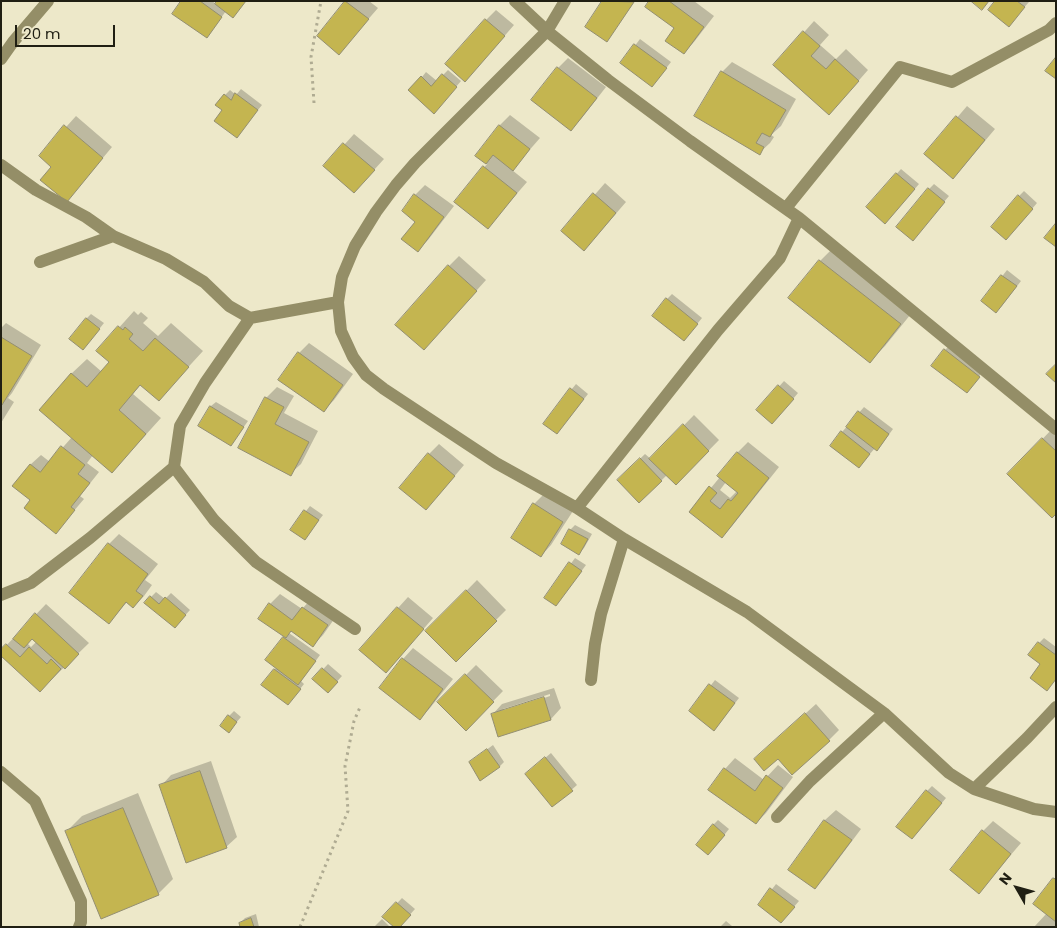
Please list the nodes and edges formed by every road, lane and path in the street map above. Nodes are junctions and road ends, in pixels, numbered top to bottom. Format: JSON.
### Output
{"nodes":[{"id":1,"x":48,"y":1,"type":"edge"},
{"id":2,"x":321,"y":1,"type":"edge"},
{"id":3,"x":514,"y":1,"type":"edge"},
{"id":4,"x":565,"y":1,"type":"edge"},
{"id":5,"x":1056,"y":23,"type":"edge"},
{"id":6,"x":547,"y":31,"type":"junction"},
{"id":7,"x":1,"y":59,"type":"edge"},
{"id":8,"x":314,"y":104,"type":"dead end"},
{"id":9,"x":1,"y":165,"type":"edge"},
{"id":10,"x":786,"y":208,"type":"junction"},
{"id":11,"x":799,"y":218,"type":"junction"},
{"id":12,"x":114,"y":236,"type":"junction"},
{"id":13,"x":40,"y":262,"type":"dead end"},
{"id":14,"x":338,"y":302,"type":"junction"},
{"id":15,"x":250,"y":318,"type":"junction"},
{"id":16,"x":1056,"y":429,"type":"edge"},
{"id":17,"x":174,"y":467,"type":"junction"},
{"id":18,"x":577,"y":508,"type":"junction"},
{"id":19,"x":624,"y":539,"type":"junction"},
{"id":20,"x":1,"y":595,"type":"edge"},
{"id":21,"x":355,"y":629,"type":"dead end"},
{"id":22,"x":591,"y":680,"type":"dead end"},
{"id":23,"x":361,"y":705,"type":"dead end"},
{"id":24,"x":1056,"y":707,"type":"edge"},
{"id":25,"x":884,"y":713,"type":"junction"},
{"id":26,"x":1,"y":772,"type":"edge"},
{"id":27,"x":974,"y":788,"type":"junction"},
{"id":28,"x":1056,"y":812,"type":"edge"},
{"id":29,"x":777,"y":817,"type":"dead end"},
{"id":30,"x":79,"y":927,"type":"edge"},
{"id":31,"x":300,"y":927,"type":"edge"}],
"edges":[{"from":1,"to":7,"type":"street"},
{"from":2,"to":8,"type":"path"},
{"from":3,"to":6,"type":"street"},
{"from":4,"to":6,"type":"street"},
{"from":5,"to":10,"type":"street"},
{"from":6,"to":10,"type":"street"},
{"from":6,"to":14,"type":"street"},
{"from":9,"to":12,"type":"street"},
{"from":10,"to":11,"type":"street"},
{"from":11,"to":16,"type":"street"},
{"from":11,"to":18,"type":"street"},
{"from":12,"to":13,"type":"street"},
{"from":12,"to":15,"type":"street"},
{"from":14,"to":15,"type":"street"},
{"from":14,"to":18,"type":"street"},
{"from":15,"to":17,"type":"street"},
{"from":17,"to":20,"type":"street"},
{"from":17,"to":21,"type":"street"},
{"from":18,"to":19,"type":"street"},
{"from":19,"to":22,"type":"street"},
{"from":19,"to":25,"type":"street"},
{"from":23,"to":31,"type":"path"},
{"from":24,"to":27,"type":"street"},
{"from":25,"to":27,"type":"street"},
{"from":25,"to":29,"type":"street"},
{"from":26,"to":30,"type":"street"},
{"from":27,"to":28,"type":"street"}]}
